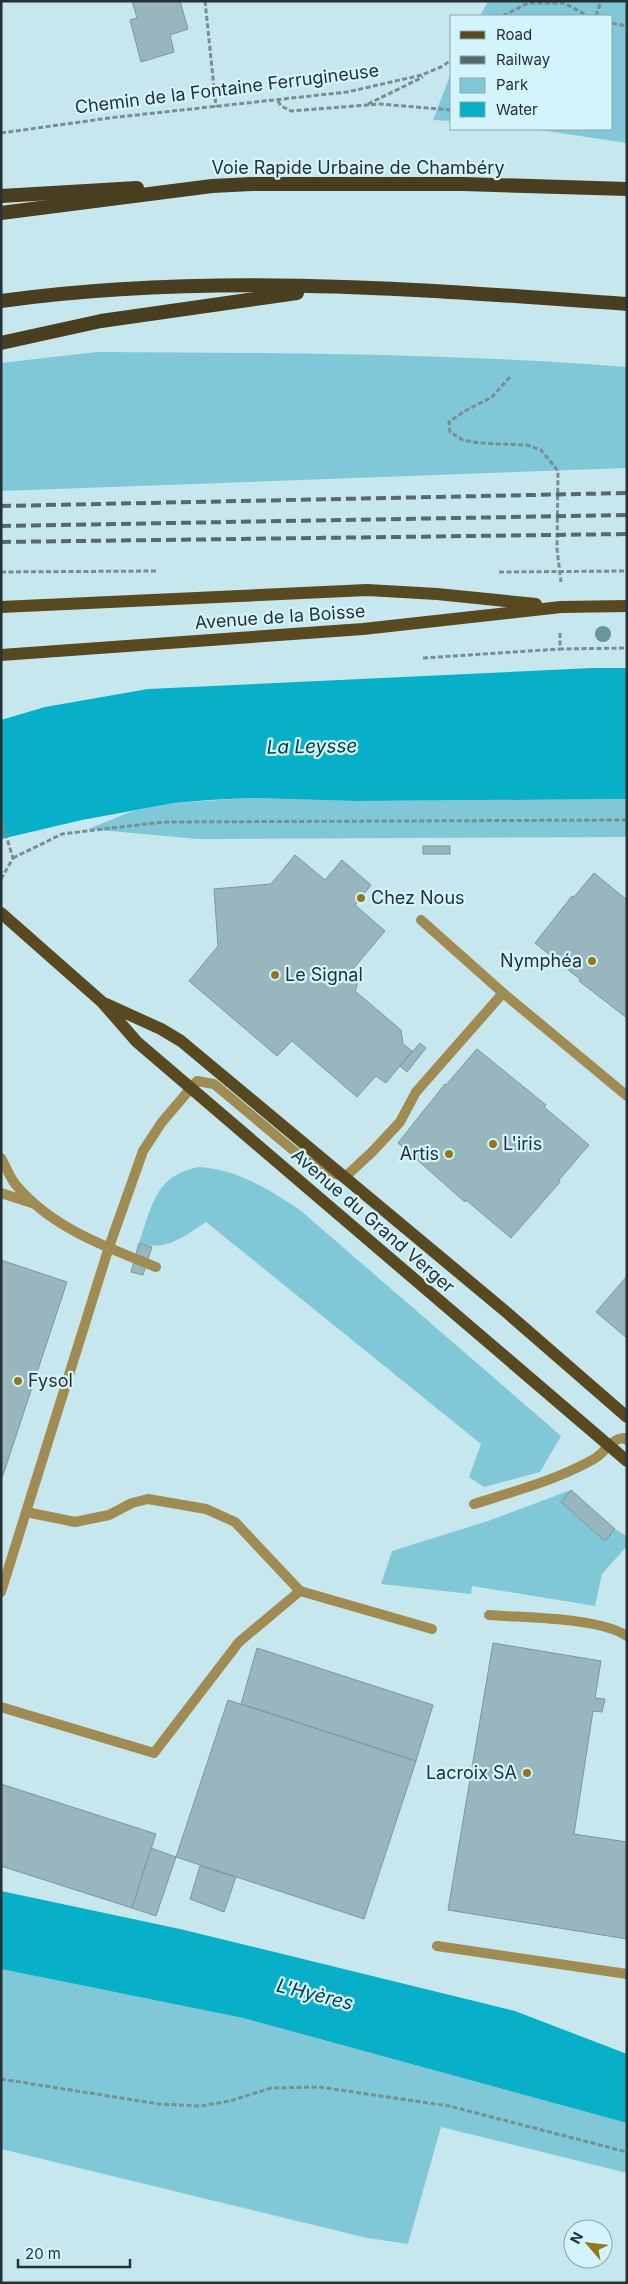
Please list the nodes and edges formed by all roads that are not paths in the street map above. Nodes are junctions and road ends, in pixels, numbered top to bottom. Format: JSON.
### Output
{"nodes":[{"id":1,"x":212,"y":186,"type":"junction"},
{"id":2,"x":627,"y":189,"type":"edge"},
{"id":3,"x":1,"y":196,"type":"edge"},
{"id":4,"x":1,"y":213,"type":"edge"},
{"id":5,"x":370,"y":286,"type":"junction"},
{"id":6,"x":1,"y":301,"type":"edge"},
{"id":7,"x":627,"y":304,"type":"edge"},
{"id":8,"x":1,"y":342,"type":"edge"},
{"id":9,"x":627,"y":606,"type":"edge"},
{"id":10,"x":1,"y":607,"type":"edge"},
{"id":11,"x":561,"y":607,"type":"junction"},
{"id":12,"x":1,"y":655,"type":"edge"},
{"id":13,"x":1,"y":913,"type":"edge"},
{"id":14,"x":422,"y":920,"type":"dead end"},
{"id":15,"x":503,"y":992,"type":"junction"},
{"id":16,"x":102,"y":1002,"type":"junction"},
{"id":17,"x":190,"y":1088,"type":"junction"},
{"id":18,"x":627,"y":1096,"type":"edge"},
{"id":19,"x":1,"y":1158,"type":"edge"},
{"id":20,"x":345,"y":1177,"type":"junction"},
{"id":21,"x":1,"y":1194,"type":"edge"},
{"id":22,"x":34,"y":1203,"type":"junction"},
{"id":23,"x":109,"y":1247,"type":"junction"},
{"id":24,"x":156,"y":1267,"type":"dead end"},
{"id":25,"x":627,"y":1417,"type":"edge"},
{"id":26,"x":627,"y":1440,"type":"edge"},
{"id":27,"x":608,"y":1446,"type":"junction"},
{"id":28,"x":627,"y":1461,"type":"edge"},
{"id":29,"x":474,"y":1504,"type":"dead end"},
{"id":30,"x":26,"y":1512,"type":"junction"},
{"id":31,"x":300,"y":1591,"type":"junction"},
{"id":32,"x":1,"y":1592,"type":"edge"},
{"id":33,"x":489,"y":1615,"type":"dead end"},
{"id":34,"x":432,"y":1629,"type":"dead end"},
{"id":35,"x":627,"y":1636,"type":"edge"},
{"id":36,"x":2,"y":1710,"type":"edge"},
{"id":37,"x":438,"y":1946,"type":"dead end"},
{"id":38,"x":627,"y":1974,"type":"edge"}],
"edges":[{"from":1,"to":2,"type":"highway","name":"Voie Rapide Urbaine de Chambéry"},
{"from":1,"to":3,"type":"highway"},
{"from":1,"to":4,"type":"highway","name":"Voie Rapide Urbaine de Chambéry"},
{"from":5,"to":6,"type":"highway"},
{"from":5,"to":7,"type":"highway"},
{"from":5,"to":8,"type":"highway"},
{"from":9,"to":11,"type":"main road","name":"Avenue de la Boisse"},
{"from":10,"to":11,"type":"main road","name":"Avenue de la Boisse"},
{"from":11,"to":12,"type":"main road","name":"Avenue de la Boisse"},
{"from":13,"to":16,"type":"main road","name":"Avenue du Grand Verger"},
{"from":14,"to":15,"type":"lane"},
{"from":15,"to":18,"type":"lane"},
{"from":15,"to":20,"type":"lane"},
{"from":16,"to":17,"type":"main road","name":"Avenue du Grand Verger"},
{"from":16,"to":20,"type":"main road","name":"Avenue du Grand Verger"},
{"from":17,"to":20,"type":"lane"},
{"from":17,"to":23,"type":"lane"},
{"from":17,"to":27,"type":"main road","name":"Avenue du Grand Verger"},
{"from":19,"to":22,"type":"lane"},
{"from":20,"to":25,"type":"main road","name":"Avenue du Grand Verger"},
{"from":21,"to":22,"type":"lane"},
{"from":22,"to":23,"type":"lane"},
{"from":23,"to":24,"type":"lane"},
{"from":23,"to":30,"type":"lane"},
{"from":26,"to":27,"type":"lane"},
{"from":27,"to":28,"type":"main road","name":"Avenue du Grand Verger"},
{"from":27,"to":29,"type":"lane"},
{"from":30,"to":31,"type":"lane"},
{"from":30,"to":32,"type":"lane"},
{"from":31,"to":34,"type":"lane"},
{"from":31,"to":36,"type":"lane"},
{"from":33,"to":35,"type":"lane"},
{"from":37,"to":38,"type":"lane"}]}
